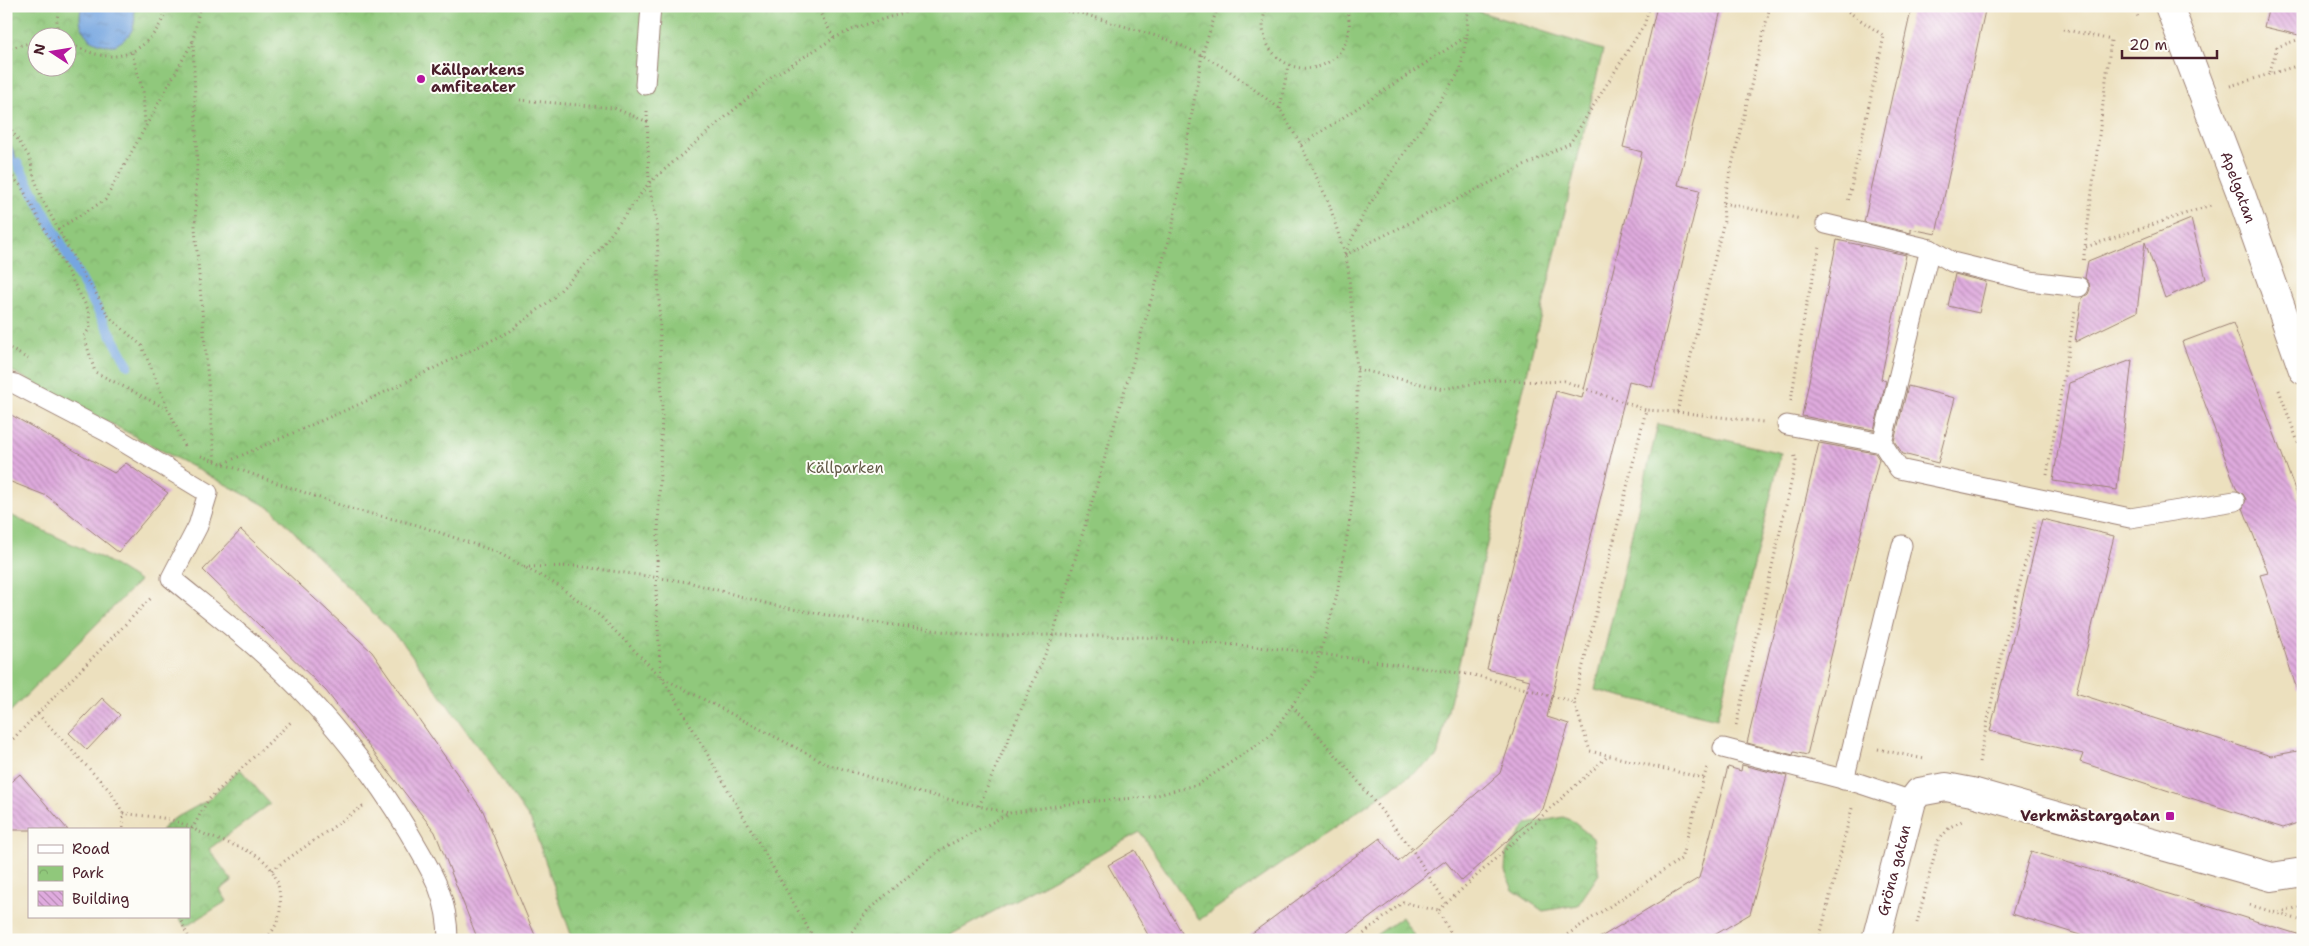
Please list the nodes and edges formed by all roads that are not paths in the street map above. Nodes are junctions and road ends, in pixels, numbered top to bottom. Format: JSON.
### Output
{"nodes":[{"id":1,"x":651,"y":6,"type":"edge"},
{"id":2,"x":2169,"y":6,"type":"edge"},
{"id":3,"x":645,"y":85,"type":"road end"},
{"id":4,"x":1826,"y":224,"type":"road end"},
{"id":5,"x":1930,"y":249,"type":"junction"},
{"id":6,"x":2079,"y":287,"type":"road end"},
{"id":7,"x":2303,"y":370,"type":"edge"},
{"id":8,"x":6,"y":382,"type":"edge"},
{"id":9,"x":1787,"y":425,"type":"road end"},
{"id":10,"x":1882,"y":442,"type":"junction"},
{"id":11,"x":2234,"y":501,"type":"dead end"},
{"id":12,"x":1902,"y":545,"type":"dead end"},
{"id":13,"x":1723,"y":748,"type":"road end"},
{"id":14,"x":1844,"y":780,"type":"junction"},
{"id":15,"x":1912,"y":800,"type":"junction"},
{"id":16,"x":2303,"y":872,"type":"edge"},
{"id":17,"x":448,"y":940,"type":"edge"},
{"id":18,"x":1876,"y":940,"type":"edge"}],
"edges":[{"from":1,"to":3,"type":"lane"},
{"from":2,"to":7,"type":"street","name":"Apelgatan"},
{"from":4,"to":5,"type":"lane"},
{"from":5,"to":6,"type":"lane"},
{"from":5,"to":10,"type":"lane"},
{"from":8,"to":17,"type":"lane"},
{"from":9,"to":10,"type":"lane"},
{"from":10,"to":11,"type":"lane"},
{"from":12,"to":14,"type":"lane"},
{"from":13,"to":14,"type":"lane"},
{"from":14,"to":15,"type":"lane"},
{"from":15,"to":16,"type":"street"},
{"from":15,"to":18,"type":"street","name":"Gröna gatan"}]}
